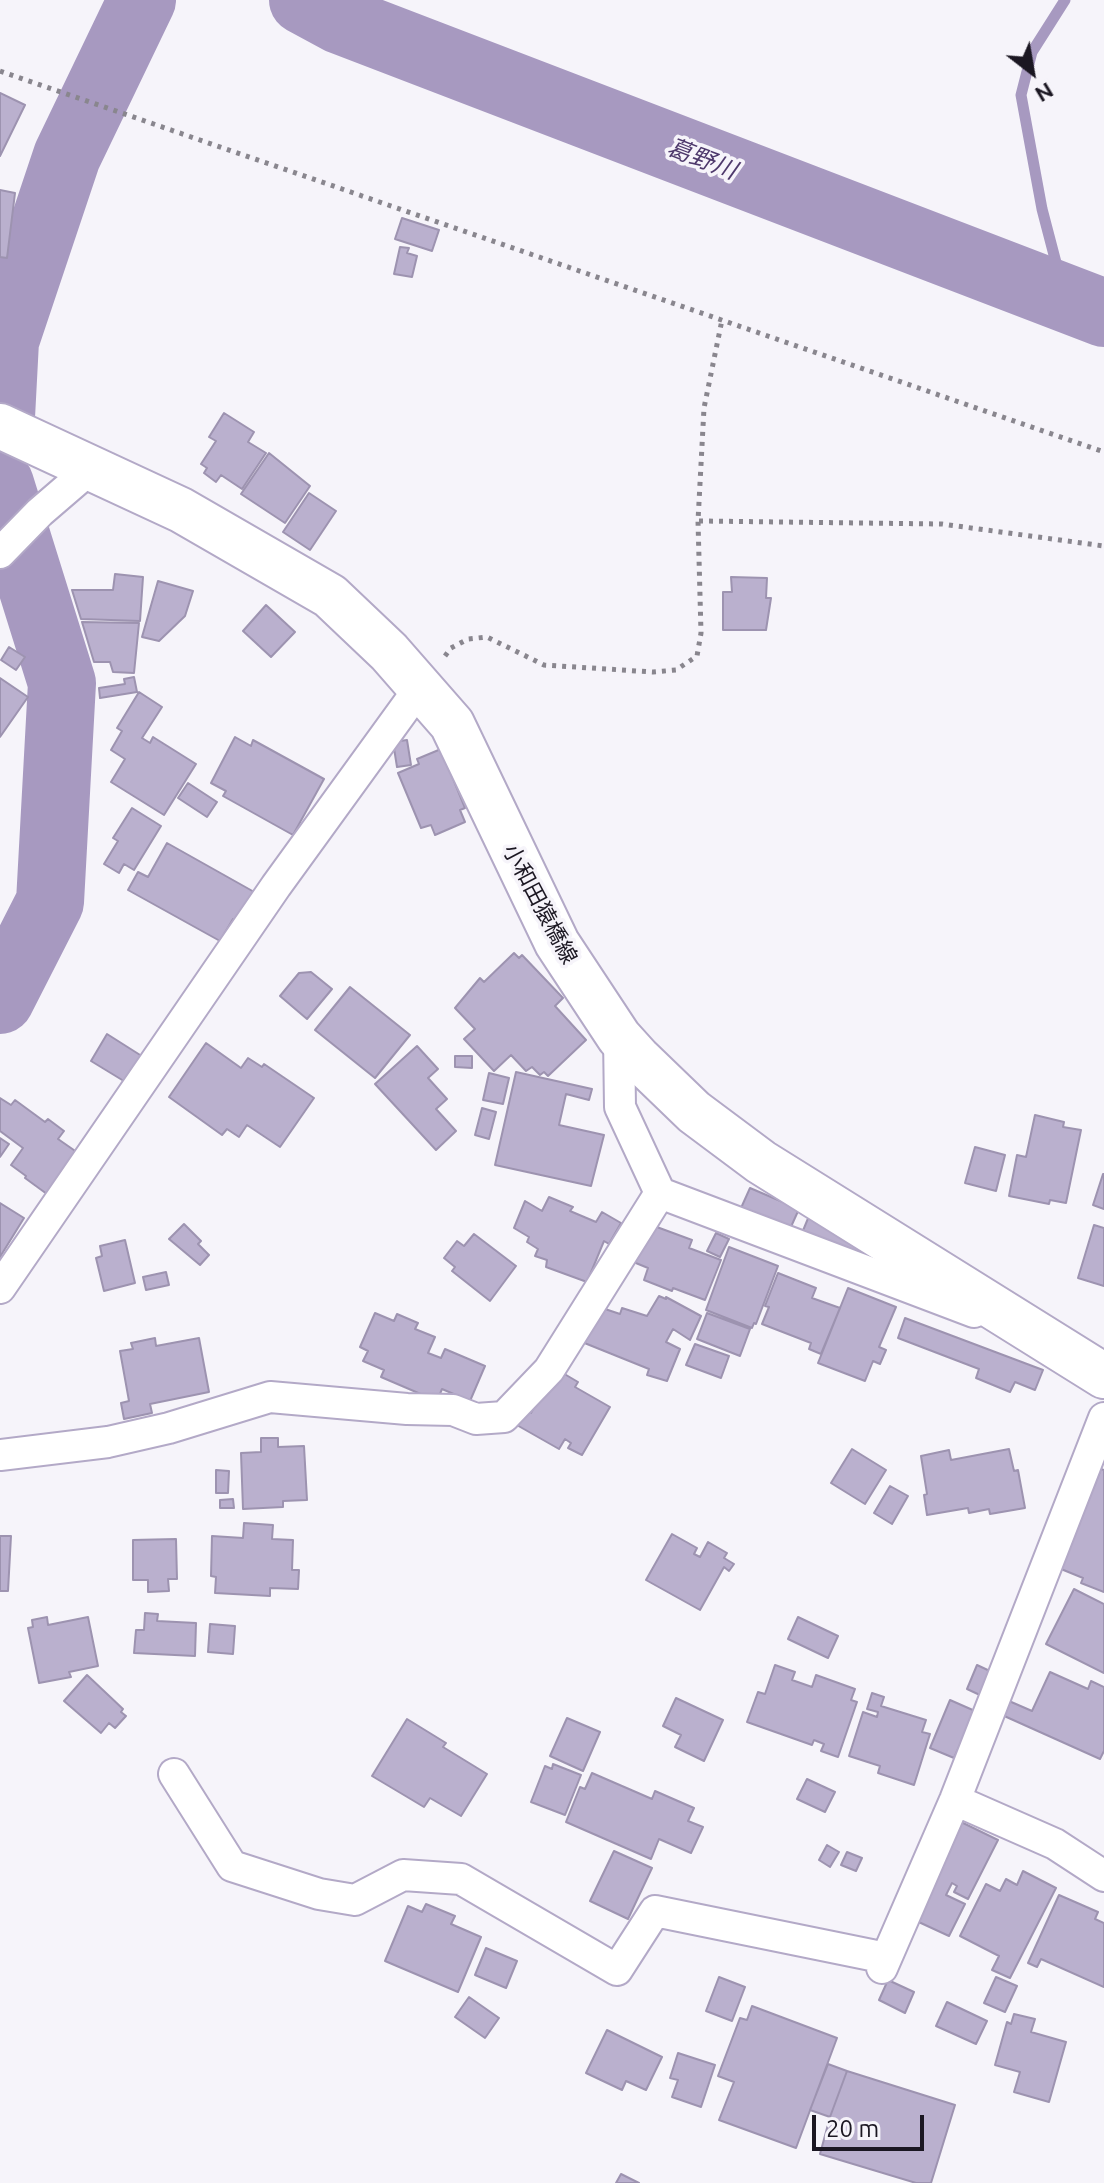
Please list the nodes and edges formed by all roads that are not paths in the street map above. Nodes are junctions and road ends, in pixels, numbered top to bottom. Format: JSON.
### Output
{"nodes":[{"id":1,"x":0,"y":426,"type":"edge"},
{"id":2,"x":90,"y":469,"type":"junction"},
{"id":3,"x":0,"y":553,"type":"edge"},
{"id":4,"x":421,"y":686,"type":"junction"},
{"id":5,"x":619,"y":1037,"type":"junction"},
{"id":6,"x":660,"y":1193,"type":"junction"},
{"id":7,"x":0,"y":1288,"type":"edge"},
{"id":8,"x":1051,"y":1341,"type":"junction"},
{"id":9,"x":1104,"y":1376,"type":"edge"},
{"id":10,"x":1104,"y":1418,"type":"edge"},
{"id":11,"x":0,"y":1455,"type":"edge"},
{"id":12,"x":174,"y":1774,"type":"dead end"},
{"id":13,"x":955,"y":1800,"type":"junction"},
{"id":14,"x":1104,"y":1876,"type":"edge"}],
"edges":[{"from":1,"to":2,"type":"main road","name":"小和田猿橋線"},
{"from":2,"to":3,"type":"street"},
{"from":2,"to":4,"type":"main road","name":"小和田猿橋線"},
{"from":4,"to":5,"type":"main road","name":"小和田猿橋線"},
{"from":4,"to":7,"type":"street"},
{"from":5,"to":6,"type":"street"},
{"from":5,"to":8,"type":"main road","name":"小和田猿橋線"},
{"from":6,"to":8,"type":"street"},
{"from":6,"to":11,"type":"street"},
{"from":8,"to":9,"type":"main road","name":"小和田猿橋線"},
{"from":10,"to":13,"type":"street"},
{"from":12,"to":13,"type":"street"},
{"from":13,"to":14,"type":"street"}]}
